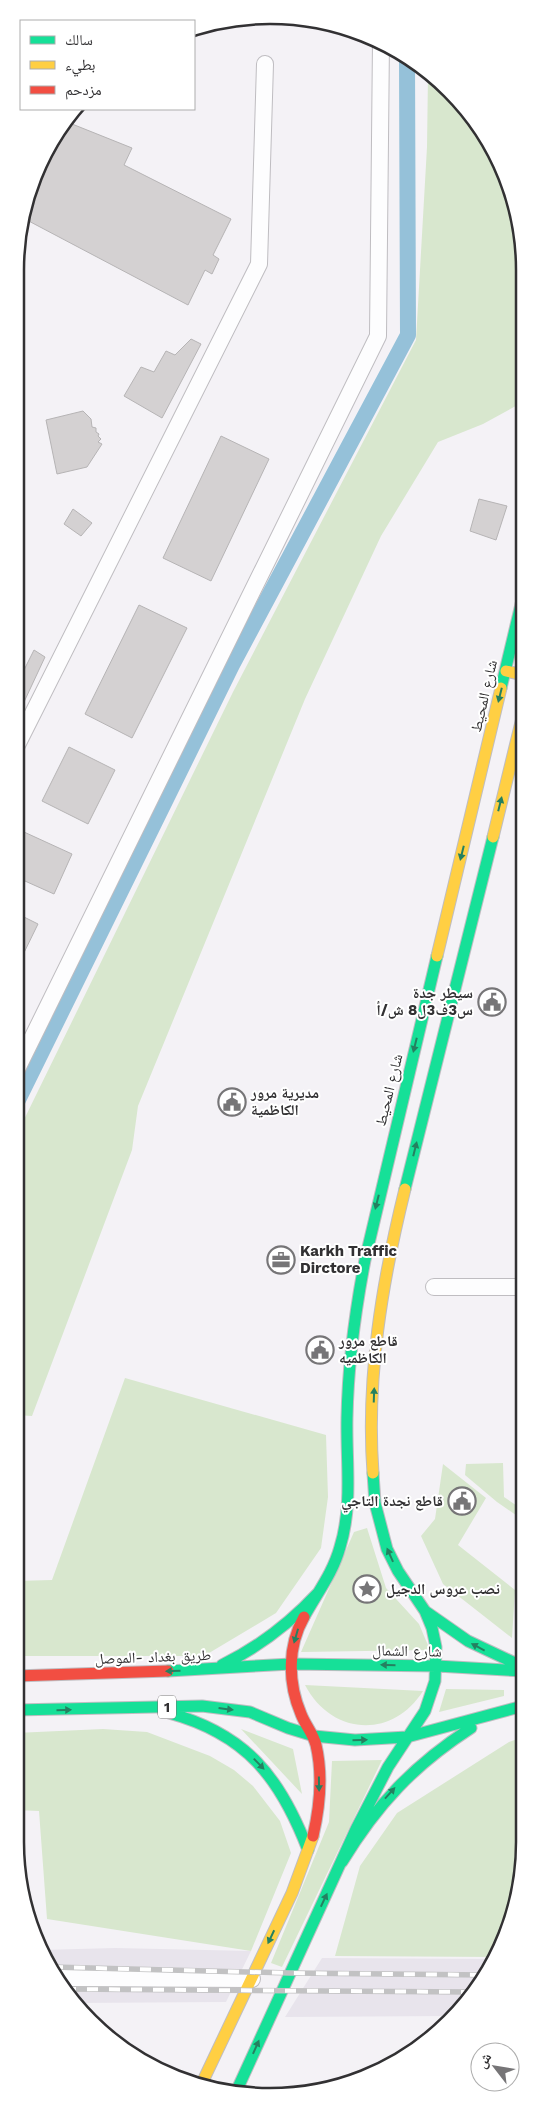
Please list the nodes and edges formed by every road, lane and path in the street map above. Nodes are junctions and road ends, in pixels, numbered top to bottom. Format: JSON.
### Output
{"nodes":[{"id":1,"x":381,"y":50,"type":"edge"},
{"id":2,"x":265,"y":64,"type":"dead end"},
{"id":3,"x":516,"y":641,"type":"edge"},
{"id":4,"x":506,"y":671,"type":"junction"},
{"id":5,"x":516,"y":673,"type":"edge"},
{"id":6,"x":24,"y":729,"type":"edge"},
{"id":7,"x":516,"y":739,"type":"edge"},
{"id":8,"x":516,"y":743,"type":"edge"},
{"id":9,"x":514,"y":746,"type":"junction"},
{"id":10,"x":444,"y":927,"type":"junction"},
{"id":11,"x":469,"y":930,"type":"junction"},
{"id":12,"x":437,"y":955,"type":"junction"},
{"id":13,"x":461,"y":964,"type":"junction"},
{"id":14,"x":24,"y":1055,"type":"edge"},
{"id":15,"x":434,"y":1287,"type":"dead end"},
{"id":16,"x":516,"y":1287,"type":"edge"},
{"id":17,"x":318,"y":1593,"type":"junction"},
{"id":18,"x":425,"y":1611,"type":"junction"},
{"id":19,"x":516,"y":1663,"type":"edge"},
{"id":20,"x":291,"y":1664,"type":"junction"},
{"id":21,"x":437,"y":1666,"type":"junction"},
{"id":22,"x":209,"y":1670,"type":"junction"},
{"id":23,"x":516,"y":1670,"type":"edge"},
{"id":24,"x":24,"y":1676,"type":"edge"},
{"id":25,"x":516,"y":1708,"type":"edge"},
{"id":26,"x":120,"y":1709,"type":"junction"},
{"id":27,"x":24,"y":1710,"type":"edge"},
{"id":28,"x":505,"y":1712,"type":"junction"},
{"id":29,"x":314,"y":1736,"type":"junction"},
{"id":30,"x":408,"y":1737,"type":"junction"},
{"id":31,"x":308,"y":1850,"type":"junction"},
{"id":32,"x":342,"y":1862,"type":"junction"},
{"id":33,"x":274,"y":1969,"type":"junction"},
{"id":34,"x":65,"y":1978,"type":"edge"},
{"id":35,"x":253,"y":1986,"type":"junction"},
{"id":36,"x":204,"y":2079,"type":"edge"},
{"id":37,"x":238,"y":2086,"type":"edge"}],
"edges":[{"from":1,"to":14,"type":"street"},
{"from":2,"to":6,"type":"street"},
{"from":3,"to":4,"type":"main road","name":"شارع المحيط"},
{"from":4,"to":5,"type":"main road"},
{"from":4,"to":10,"type":"main road","name":"شارع المحيط","one_way":true},
{"from":7,"to":9,"type":"main road"},
{"from":8,"to":9,"type":"main road"},
{"from":11,"to":9,"type":"main road","one_way":true},
{"from":10,"to":11,"type":"main road"},
{"from":10,"to":12,"type":"main road","name":"شارع المحيط"},
{"from":11,"to":13,"type":"main road"},
{"from":12,"to":13,"type":"main road"},
{"from":12,"to":17,"type":"main road","name":"شارع المحيط","one_way":true},
{"from":18,"to":13,"type":"main road","one_way":true},
{"from":15,"to":16,"type":"street"},
{"from":17,"to":20,"type":"main road","one_way":true},
{"from":17,"to":22,"type":"main road"},
{"from":19,"to":18,"type":"main road","one_way":true},
{"from":18,"to":21,"type":"main road"},
{"from":21,"to":20,"type":"main road","name":"شارع الشمال","one_way":true},
{"from":20,"to":22,"type":"main road","name":"طريق بغداد -الموصل"},
{"from":20,"to":29,"type":"main road"},
{"from":21,"to":23,"type":"main road","name":"شارع الشمال"},
{"from":21,"to":30,"type":"main road"},
{"from":22,"to":24,"type":"main road","name":"طريق بغداد -الموصل","one_way":true},
{"from":25,"to":28,"type":"main road","number":"1"},
{"from":27,"to":26,"type":"main road","number":"1","one_way":true},
{"from":26,"to":29,"type":"main road","number":"1","one_way":true},
{"from":26,"to":31,"type":"main road","one_way":true},
{"from":28,"to":30,"type":"main road","number":"1"},
{"from":32,"to":28,"type":"main road","one_way":true},
{"from":29,"to":30,"type":"main road","number":"1","one_way":true},
{"from":29,"to":31,"type":"main road","one_way":true},
{"from":30,"to":32,"type":"main road"},
{"from":31,"to":33,"type":"main road","one_way":true},
{"from":33,"to":32,"type":"main road","one_way":true},
{"from":33,"to":35,"type":"main road"},
{"from":37,"to":33,"type":"main road","one_way":true},
{"from":34,"to":35,"type":"street"},
{"from":35,"to":36,"type":"main road"}]}
